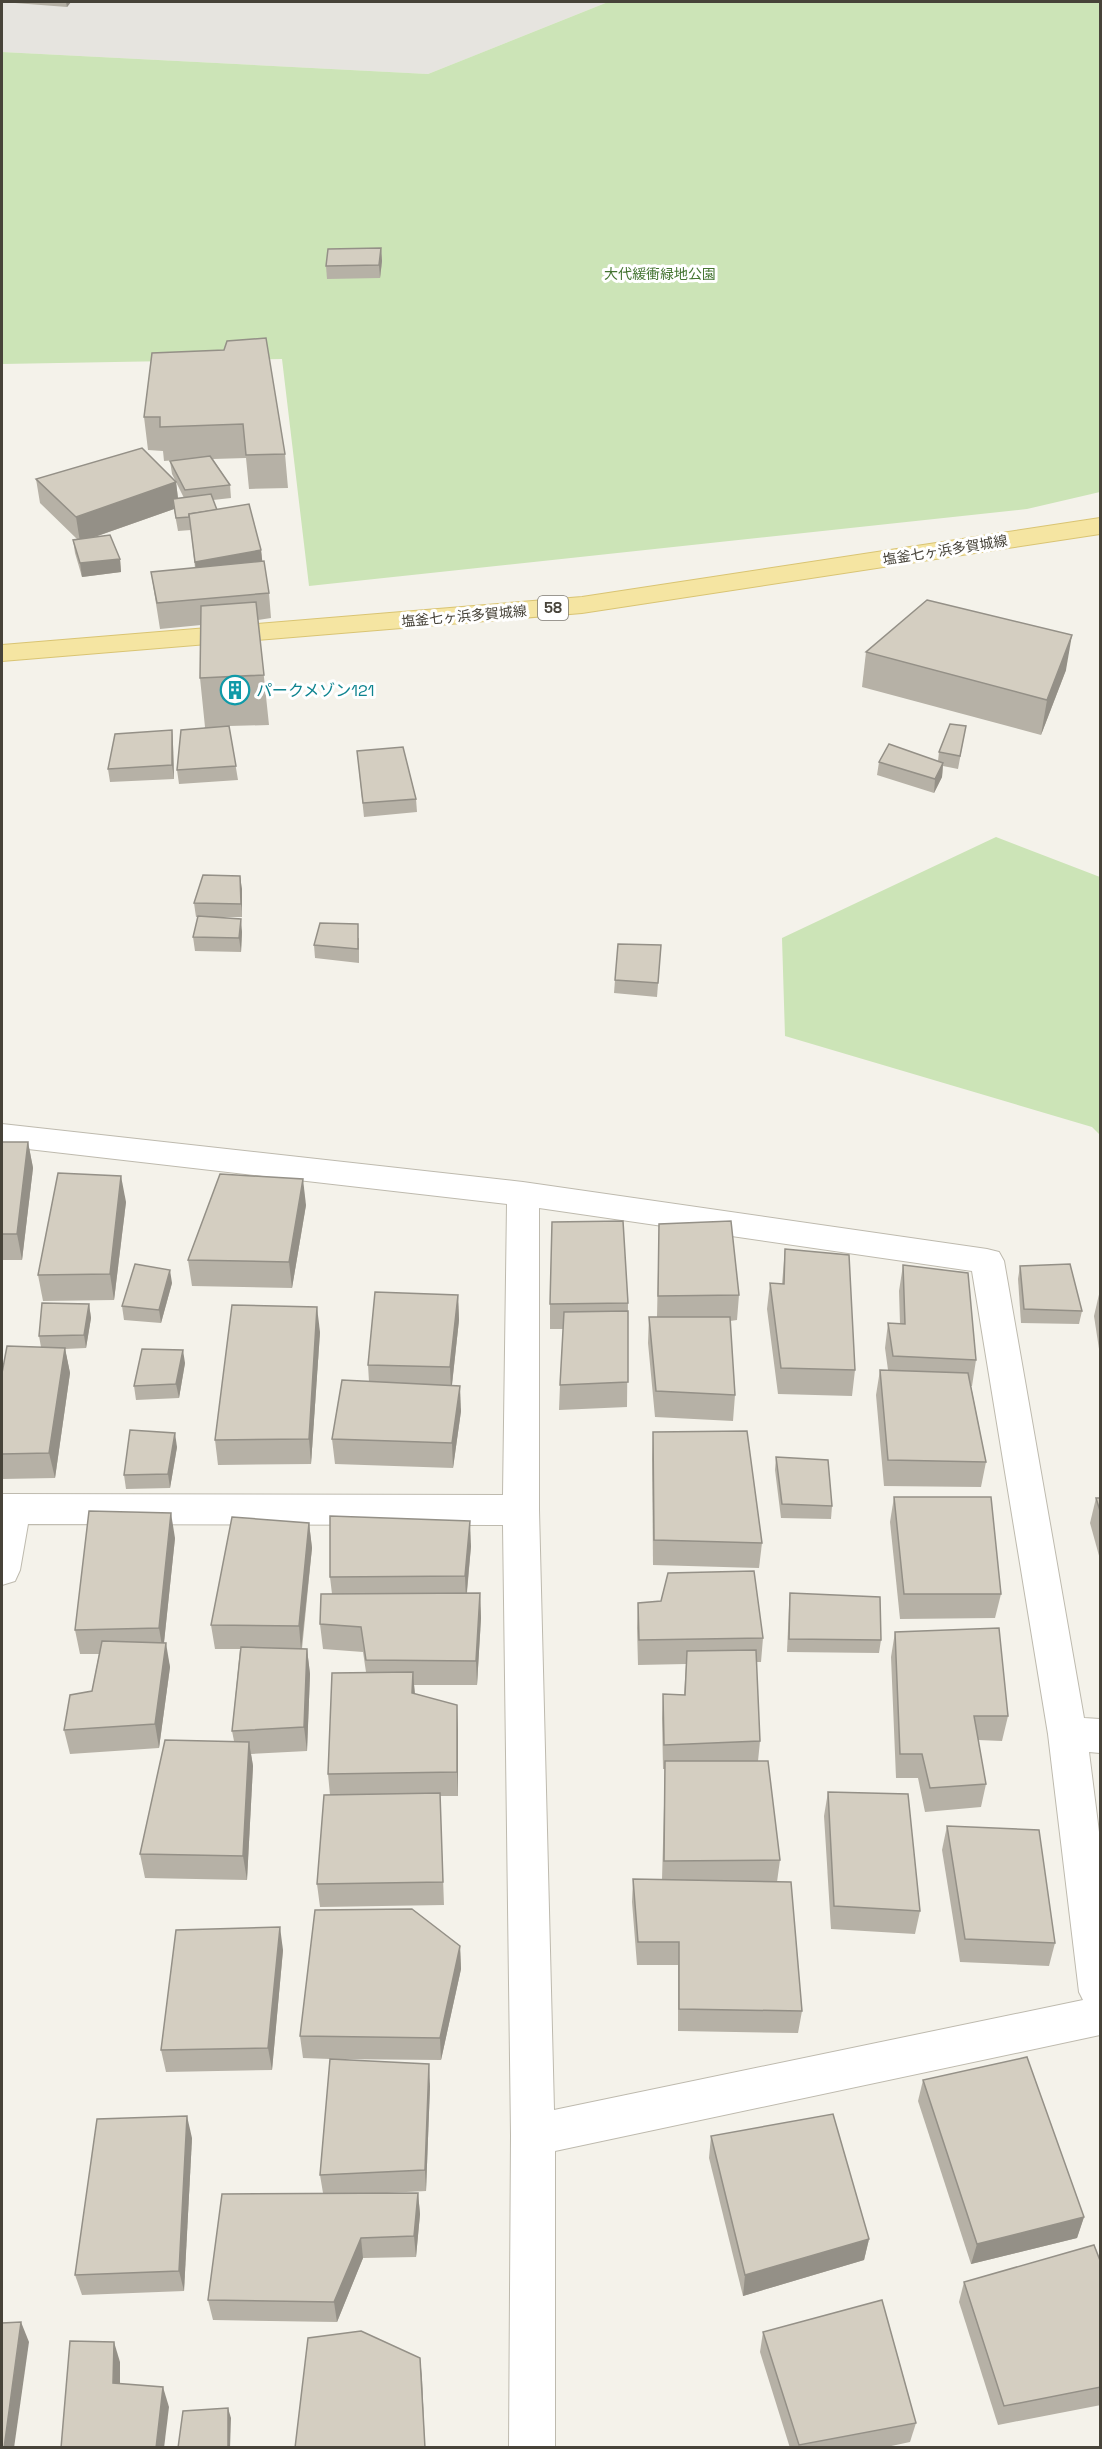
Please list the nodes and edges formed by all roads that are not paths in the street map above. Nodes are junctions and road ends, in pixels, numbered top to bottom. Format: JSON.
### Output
{"nodes":[{"id":1,"x":1101,"y":526,"type":"edge"},
{"id":2,"x":2,"y":653,"type":"edge"},
{"id":3,"x":2,"y":1135,"type":"edge"},
{"id":4,"x":523,"y":1194,"type":"junction"},
{"id":5,"x":7,"y":1510,"type":"edge"},
{"id":6,"x":521,"y":1510,"type":"junction"},
{"id":7,"x":2,"y":1570,"type":"edge"},
{"id":8,"x":1084,"y":1735,"type":"edge"},
{"id":9,"x":1101,"y":1992,"type":"edge"},
{"id":10,"x":1101,"y":2016,"type":"edge"},
{"id":11,"x":533,"y":2135,"type":"junction"},
{"id":12,"x":532,"y":2448,"type":"edge"}],
"edges":[{"from":1,"to":2,"type":"main road","name":"塩釜七ヶ浜多賀城線","number":"58"},
{"from":3,"to":4,"type":"street"},
{"from":4,"to":6,"type":"street"},
{"from":4,"to":8,"type":"street"},
{"from":5,"to":6,"type":"street"},
{"from":5,"to":7,"type":"street"},
{"from":6,"to":11,"type":"street"},
{"from":8,"to":9,"type":"street"},
{"from":10,"to":11,"type":"street"},
{"from":11,"to":12,"type":"street"}]}
